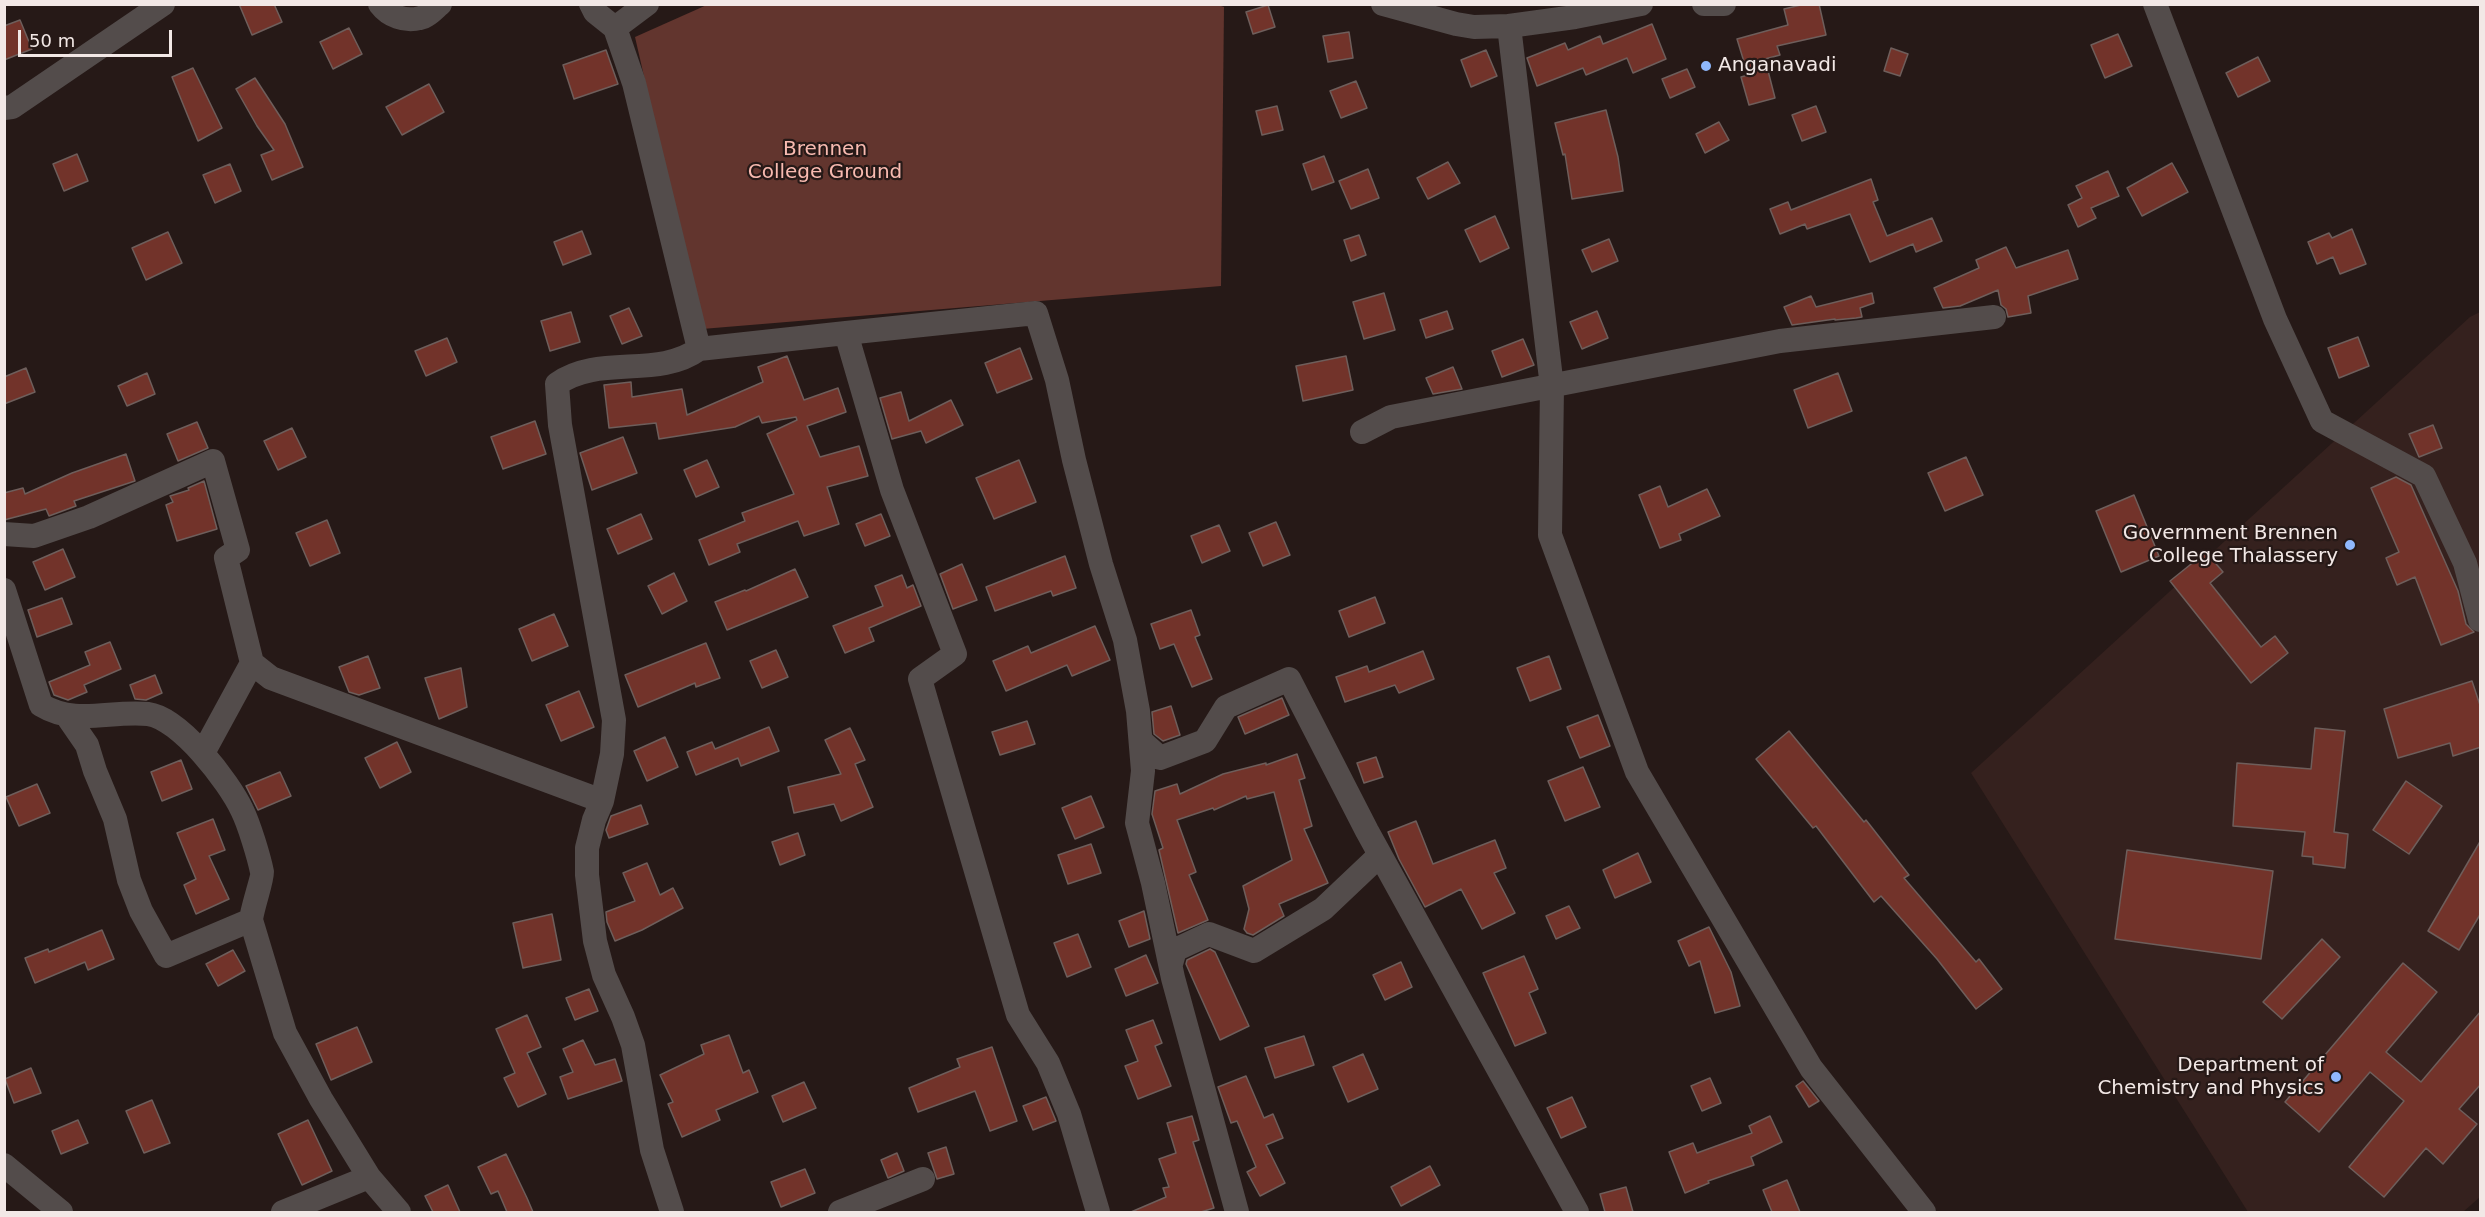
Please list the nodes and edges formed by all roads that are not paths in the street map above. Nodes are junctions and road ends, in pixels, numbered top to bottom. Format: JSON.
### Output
{"nodes":[{"id":1,"x":163,"y":4,"type":"edge"},
{"id":2,"x":380,"y":4,"type":"edge"},
{"id":3,"x":440,"y":4,"type":"edge"},
{"id":4,"x":591,"y":4,"type":"edge"},
{"id":5,"x":647,"y":4,"type":"edge"},
{"id":6,"x":1383,"y":4,"type":"edge"},
{"id":7,"x":1641,"y":4,"type":"edge"},
{"id":8,"x":1704,"y":4,"type":"edge"},
{"id":9,"x":1724,"y":4,"type":"edge"},
{"id":10,"x":2155,"y":4,"type":"edge"},
{"id":11,"x":1460,"y":14,"type":"edge"},
{"id":12,"x":1509,"y":26,"type":"junction"},
{"id":13,"x":615,"y":28,"type":"junction"},
{"id":14,"x":4,"y":108,"type":"edge"},
{"id":15,"x":1994,"y":317,"type":"dead end"},
{"id":16,"x":846,"y":333,"type":"junction"},
{"id":17,"x":699,"y":349,"type":"junction"},
{"id":18,"x":1552,"y":387,"type":"junction"},
{"id":19,"x":1362,"y":432,"type":"dead end"},
{"id":20,"x":4,"y":534,"type":"edge"},
{"id":21,"x":4,"y":590,"type":"edge"},
{"id":22,"x":2481,"y":620,"type":"edge"},
{"id":23,"x":252,"y":663,"type":"junction"},
{"id":24,"x":67,"y":716,"type":"junction"},
{"id":25,"x":1141,"y":741,"type":"junction"},
{"id":26,"x":203,"y":753,"type":"junction"},
{"id":27,"x":602,"y":801,"type":"junction"},
{"id":28,"x":1380,"y":855,"type":"junction"},
{"id":29,"x":251,"y":920,"type":"junction"},
{"id":30,"x":1170,"y":964,"type":"junction"},
{"id":31,"x":4,"y":1165,"type":"edge"},
{"id":32,"x":369,"y":1177,"type":"junction"},
{"id":33,"x":923,"y":1179,"type":"dead end"},
{"id":34,"x":61,"y":1212,"type":"edge"},
{"id":35,"x":283,"y":1212,"type":"edge"},
{"id":36,"x":399,"y":1212,"type":"edge"},
{"id":37,"x":672,"y":1212,"type":"edge"},
{"id":38,"x":840,"y":1212,"type":"edge"},
{"id":39,"x":1098,"y":1212,"type":"edge"},
{"id":40,"x":1237,"y":1212,"type":"edge"},
{"id":41,"x":1577,"y":1212,"type":"edge"},
{"id":42,"x":1924,"y":1212,"type":"edge"}],
"edges":[{"from":1,"to":14,"type":"street"},
{"from":2,"to":3,"type":"street"},
{"from":4,"to":13,"type":"street"},
{"from":5,"to":13,"type":"street"},
{"from":6,"to":11,"type":"street"},
{"from":7,"to":12,"type":"street"},
{"from":8,"to":9,"type":"street"},
{"from":10,"to":22,"type":"street"},
{"from":11,"to":12,"type":"street"},
{"from":12,"to":18,"type":"street"},
{"from":13,"to":17,"type":"street"},
{"from":15,"to":18,"type":"street"},
{"from":16,"to":17,"type":"street"},
{"from":16,"to":25,"type":"street"},
{"from":16,"to":39,"type":"street"},
{"from":17,"to":27,"type":"street"},
{"from":18,"to":19,"type":"street"},
{"from":18,"to":42,"type":"street"},
{"from":20,"to":23,"type":"street"},
{"from":21,"to":24,"type":"street"},
{"from":23,"to":26,"type":"street"},
{"from":23,"to":27,"type":"street"},
{"from":24,"to":26,"type":"street"},
{"from":24,"to":29,"type":"street"},
{"from":25,"to":28,"type":"street"},
{"from":25,"to":30,"type":"street"},
{"from":26,"to":29,"type":"street"},
{"from":27,"to":37,"type":"street"},
{"from":28,"to":30,"type":"street"},
{"from":28,"to":41,"type":"street"},
{"from":29,"to":32,"type":"street"},
{"from":30,"to":40,"type":"street"},
{"from":31,"to":34,"type":"street"},
{"from":32,"to":35,"type":"street"},
{"from":32,"to":36,"type":"street"},
{"from":33,"to":38,"type":"street"}]}
